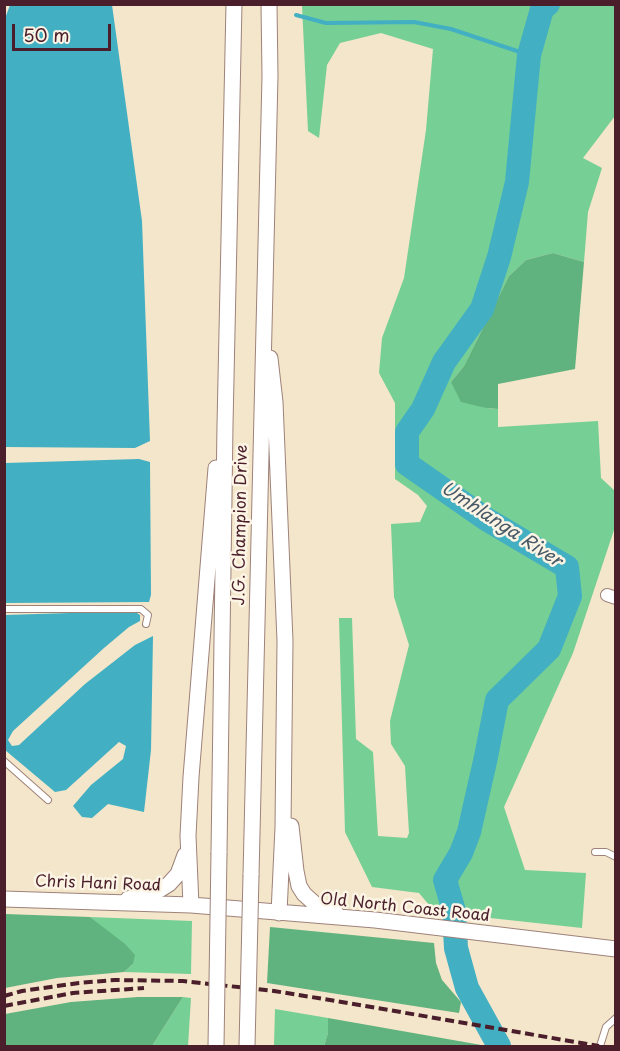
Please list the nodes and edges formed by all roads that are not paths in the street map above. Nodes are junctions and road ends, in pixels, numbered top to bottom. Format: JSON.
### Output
{"nodes":[{"id":1,"x":234,"y":4,"type":"edge"},
{"id":2,"x":269,"y":4,"type":"edge"},
{"id":3,"x":264,"y":332,"type":"junction"},
{"id":4,"x":225,"y":425,"type":"junction"},
{"id":5,"x":4,"y":609,"type":"edge"},
{"id":6,"x":146,"y":624,"type":"dead end"},
{"id":7,"x":4,"y":760,"type":"edge"},
{"id":8,"x":284,"y":786,"type":"junction"},
{"id":9,"x":48,"y":800,"type":"dead end"},
{"id":10,"x":188,"y":836,"type":"junction"},
{"id":11,"x":595,"y":852,"type":"dead end"},
{"id":12,"x":615,"y":857,"type":"edge"},
{"id":13,"x":4,"y":899,"type":"edge"},
{"id":14,"x":113,"y":902,"type":"junction"},
{"id":15,"x":191,"y":905,"type":"junction"},
{"id":16,"x":279,"y":914,"type":"junction"},
{"id":17,"x":375,"y":920,"type":"junction"},
{"id":18,"x":615,"y":949,"type":"edge"},
{"id":19,"x":615,"y":1018,"type":"edge"},
{"id":20,"x":216,"y":1047,"type":"edge"},
{"id":21,"x":247,"y":1047,"type":"edge"},
{"id":22,"x":600,"y":1047,"type":"edge"}],
"edges":[{"from":1,"to":4,"type":"street","name":"J.G. Champion Drive"},
{"from":2,"to":3,"type":"street","name":"J.G. Champion Drive"},
{"from":3,"to":8,"type":"street"},
{"from":3,"to":21,"type":"street","name":"J.G. Champion Drive","bridge":true},
{"from":4,"to":10,"type":"street"},
{"from":4,"to":20,"type":"street","name":"J.G. Champion Drive","bridge":true},
{"from":5,"to":6,"type":"lane"},
{"from":7,"to":9,"type":"lane"},
{"from":8,"to":16,"type":"street"},
{"from":8,"to":17,"type":"street"},
{"from":10,"to":14,"type":"street"},
{"from":10,"to":15,"type":"street"},
{"from":11,"to":12,"type":"lane"},
{"from":13,"to":14,"type":"street","name":"Chris Hani Road"},
{"from":14,"to":15,"type":"street","name":"Chris Hani Road"},
{"from":15,"to":16,"type":"street","name":"Old North Coast Road"},
{"from":16,"to":17,"type":"street","name":"Old North Coast Road"},
{"from":17,"to":18,"type":"street","name":"Old North Coast Road"},
{"from":19,"to":22,"type":"lane"}]}
